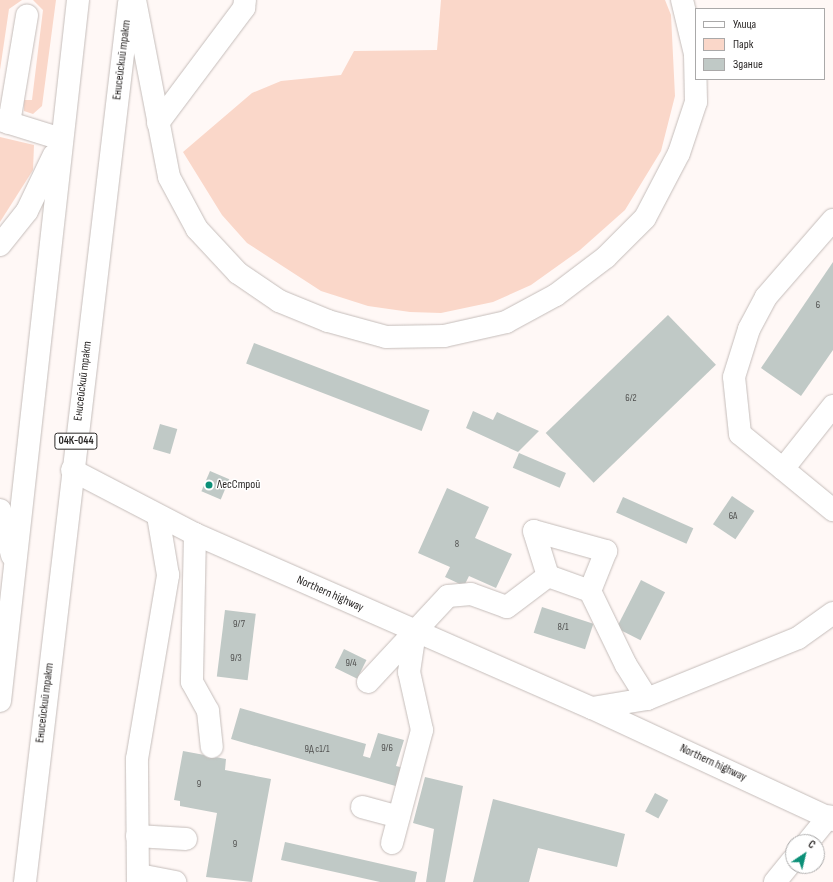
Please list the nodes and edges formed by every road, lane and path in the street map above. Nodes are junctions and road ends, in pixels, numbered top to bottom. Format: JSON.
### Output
{"nodes":[{"id":1,"x":78,"y":0,"type":"edge"},
{"id":2,"x":129,"y":0,"type":"edge"},
{"id":3,"x":136,"y":0,"type":"edge"},
{"id":4,"x":245,"y":0,"type":"edge"},
{"id":5,"x":682,"y":0,"type":"edge"},
{"id":6,"x":27,"y":15,"type":"dead end"},
{"id":7,"x":695,"y":54,"type":"edge"},
{"id":8,"x":696,"y":80,"type":"edge"},
{"id":9,"x":5,"y":121,"type":"edge"},
{"id":10,"x":158,"y":123,"type":"junction"},
{"id":11,"x":61,"y":139,"type":"junction"},
{"id":12,"x":833,"y":220,"type":"edge"},
{"id":13,"x":0,"y":245,"type":"edge"},
{"id":14,"x":833,"y":406,"type":"edge"},
{"id":15,"x":783,"y":469,"type":"junction"},
{"id":16,"x":72,"y":470,"type":"junction"},
{"id":17,"x":0,"y":510,"type":"edge"},
{"id":18,"x":833,"y":510,"type":"edge"},
{"id":19,"x":158,"y":516,"type":"junction"},
{"id":20,"x":195,"y":534,"type":"junction"},
{"id":21,"x":16,"y":574,"type":"junction"},
{"id":22,"x":548,"y":576,"type":"junction"},
{"id":23,"x":590,"y":591,"type":"junction"},
{"id":24,"x":833,"y":613,"type":"edge"},
{"id":25,"x":415,"y":632,"type":"junction"},
{"id":26,"x":368,"y":682,"type":"dead end"},
{"id":27,"x":647,"y":699,"type":"junction"},
{"id":28,"x":0,"y":701,"type":"edge"},
{"id":29,"x":592,"y":708,"type":"junction"},
{"id":30,"x":212,"y":747,"type":"dead end"},
{"id":31,"x":362,"y":807,"type":"dead end"},
{"id":32,"x":399,"y":817,"type":"junction"},
{"id":33,"x":831,"y":818,"type":"edge"},
{"id":34,"x":816,"y":834,"type":"edge"},
{"id":35,"x":137,"y":836,"type":"junction"},
{"id":36,"x":186,"y":839,"type":"dead end"},
{"id":37,"x":392,"y":843,"type":"dead end"},
{"id":38,"x":785,"y":870,"type":"edge"},
{"id":39,"x":139,"y":878,"type":"edge"},
{"id":40,"x":25,"y":882,"type":"edge"},
{"id":41,"x":175,"y":882,"type":"edge"},
{"id":42,"x":775,"y":882,"type":"edge"}],
"edges":[{"from":1,"to":11,"type":"main road"},
{"from":2,"to":16,"type":"main road","name":"Енисейский тракт","number":"04К-044"},
{"from":3,"to":10,"type":"main road"},
{"from":4,"to":10,"type":"main road"},
{"from":5,"to":7,"type":"main road"},
{"from":6,"to":9,"type":"main road"},
{"from":8,"to":10,"type":"main road"},
{"from":9,"to":11,"type":"main road"},
{"from":11,"to":13,"type":"main road"},
{"from":11,"to":21,"type":"main road"},
{"from":12,"to":15,"type":"main road"},
{"from":14,"to":15,"type":"main road"},
{"from":15,"to":18,"type":"main road"},
{"from":16,"to":19,"type":"main road","name":"Northern highway"},
{"from":16,"to":40,"type":"main road","name":"Енисейский тракт","number":"04К-044"},
{"from":17,"to":21,"type":"main road"},
{"from":19,"to":20,"type":"main road","name":"Northern highway"},
{"from":19,"to":35,"type":"main road"},
{"from":20,"to":25,"type":"main road","name":"Northern highway"},
{"from":20,"to":30,"type":"main road"},
{"from":21,"to":28,"type":"main road"},
{"from":22,"to":23,"type":"main road"},
{"from":22,"to":23,"type":"main road"},
{"from":22,"to":25,"type":"main road"},
{"from":23,"to":27,"type":"main road"},
{"from":24,"to":27,"type":"main road"},
{"from":25,"to":26,"type":"main road"},
{"from":25,"to":29,"type":"main road","name":"Northern highway"},
{"from":25,"to":32,"type":"main road"},
{"from":27,"to":29,"type":"main road"},
{"from":29,"to":33,"type":"main road","name":"Northern highway"},
{"from":31,"to":32,"type":"main road"},
{"from":32,"to":37,"type":"main road"},
{"from":33,"to":34,"type":"main road"},
{"from":35,"to":36,"type":"main road"},
{"from":35,"to":39,"type":"main road"},
{"from":38,"to":42,"type":"main road"},
{"from":39,"to":41,"type":"main road"}]}
